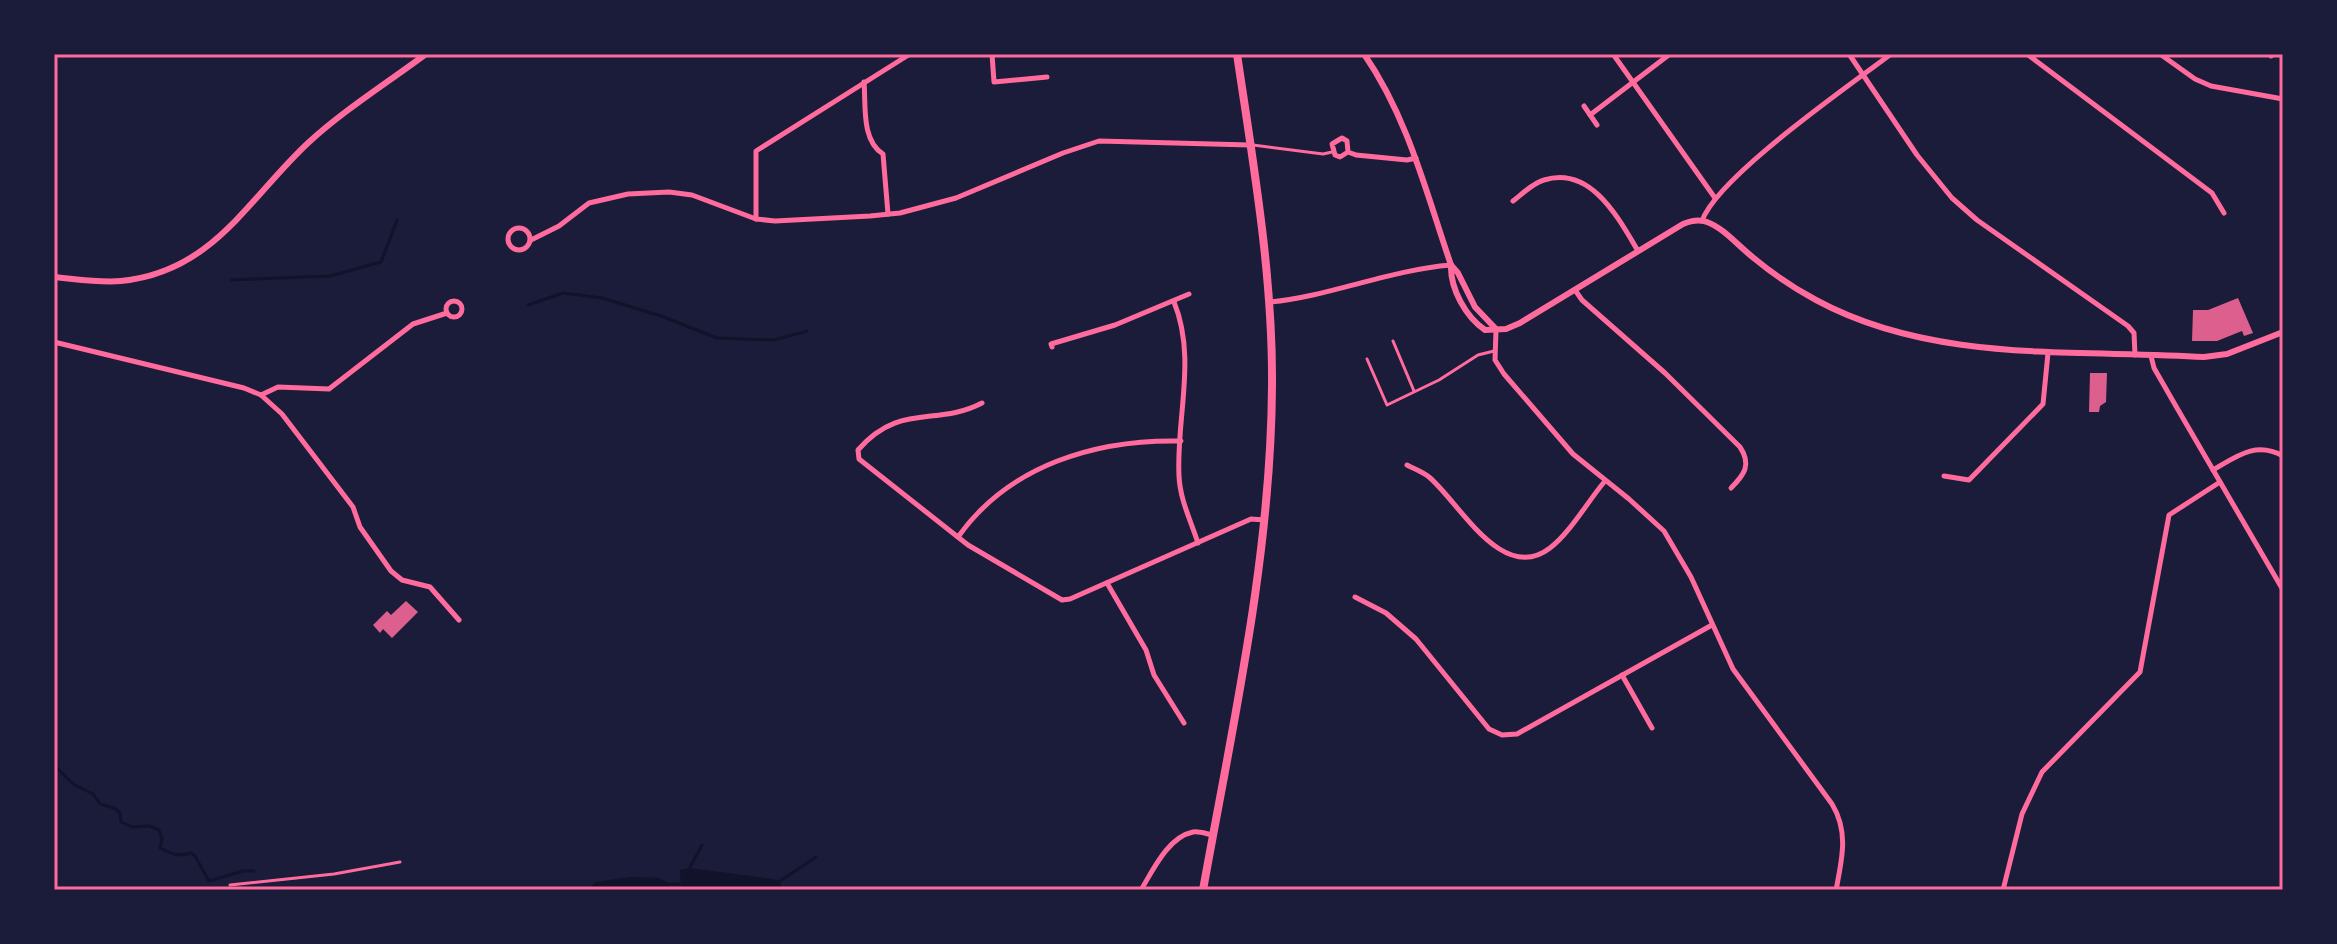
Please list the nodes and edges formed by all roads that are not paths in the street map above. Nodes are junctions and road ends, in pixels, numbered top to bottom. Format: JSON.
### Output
{"nodes":[{"id":1,"x":426,"y":54,"type":"edge"},
{"id":2,"x":910,"y":54,"type":"edge"},
{"id":3,"x":992,"y":54,"type":"edge"},
{"id":4,"x":1237,"y":54,"type":"edge"},
{"id":5,"x":1364,"y":54,"type":"edge"},
{"id":6,"x":1613,"y":54,"type":"edge"},
{"id":7,"x":1670,"y":54,"type":"edge"},
{"id":8,"x":1849,"y":54,"type":"edge"},
{"id":9,"x":1891,"y":54,"type":"edge"},
{"id":10,"x":2027,"y":54,"type":"edge"},
{"id":11,"x":2160,"y":54,"type":"edge"},
{"id":12,"x":1863,"y":75,"type":"junction"},
{"id":13,"x":1047,"y":77,"type":"dead end"},
{"id":14,"x":864,"y":82,"type":"junction"},
{"id":15,"x":1633,"y":83,"type":"junction"},
{"id":16,"x":2283,"y":99,"type":"edge"},
{"id":17,"x":1584,"y":106,"type":"dead end"},
{"id":18,"x":1590,"y":115,"type":"junction"},
{"id":19,"x":1597,"y":125,"type":"dead end"},
{"id":20,"x":1250,"y":145,"type":"junction"},
{"id":21,"x":1332,"y":152,"type":"junction"},
{"id":22,"x":1348,"y":152,"type":"junction"},
{"id":23,"x":1416,"y":158,"type":"junction"},
{"id":24,"x":1715,"y":198,"type":"junction"},
{"id":25,"x":1513,"y":201,"type":"dead end"},
{"id":26,"x":2224,"y":213,"type":"dead end"},
{"id":27,"x":888,"y":214,"type":"junction"},
{"id":28,"x":756,"y":219,"type":"junction"},
{"id":29,"x":1702,"y":221,"type":"junction"},
{"id":30,"x":531,"y":240,"type":"junction"},
{"id":31,"x":1638,"y":251,"type":"junction"},
{"id":32,"x":1451,"y":265,"type":"junction"},
{"id":33,"x":54,"y":277,"type":"edge"},
{"id":34,"x":1575,"y":290,"type":"junction"},
{"id":35,"x":1189,"y":294,"type":"dead end"},
{"id":36,"x":1174,"y":302,"type":"junction"},
{"id":37,"x":1269,"y":302,"type":"junction"},
{"id":38,"x":447,"y":313,"type":"dead end"},
{"id":39,"x":1496,"y":330,"type":"junction"},
{"id":40,"x":2283,"y":332,"type":"edge"},
{"id":41,"x":1393,"y":341,"type":"dead end"},
{"id":42,"x":54,"y":342,"type":"edge"},
{"id":43,"x":1052,"y":347,"type":"dead end"},
{"id":44,"x":1494,"y":351,"type":"junction"},
{"id":45,"x":2048,"y":353,"type":"junction"},
{"id":46,"x":2135,"y":356,"type":"junction"},
{"id":47,"x":2151,"y":356,"type":"junction"},
{"id":48,"x":1367,"y":359,"type":"dead end"},
{"id":49,"x":1414,"y":391,"type":"junction"},
{"id":50,"x":261,"y":395,"type":"junction"},
{"id":51,"x":982,"y":403,"type":"dead end"},
{"id":52,"x":1181,"y":441,"type":"junction"},
{"id":53,"x":2283,"y":456,"type":"edge"},
{"id":54,"x":1407,"y":465,"type":"dead end"},
{"id":55,"x":2213,"y":470,"type":"junction"},
{"id":56,"x":1944,"y":476,"type":"dead end"},
{"id":57,"x":1605,"y":481,"type":"junction"},
{"id":58,"x":2220,"y":482,"type":"junction"},
{"id":59,"x":1731,"y":488,"type":"dead end"},
{"id":60,"x":1265,"y":520,"type":"junction"},
{"id":61,"x":958,"y":537,"type":"junction"},
{"id":62,"x":1198,"y":543,"type":"junction"},
{"id":63,"x":1107,"y":583,"type":"junction"},
{"id":64,"x":2283,"y":590,"type":"edge"},
{"id":65,"x":1355,"y":597,"type":"dead end"},
{"id":66,"x":459,"y":620,"type":"dead end"},
{"id":67,"x":1712,"y":625,"type":"junction"},
{"id":68,"x":1622,"y":675,"type":"junction"},
{"id":69,"x":1184,"y":723,"type":"dead end"},
{"id":70,"x":1652,"y":728,"type":"dead end"},
{"id":71,"x":1213,"y":835,"type":"junction"},
{"id":72,"x":400,"y":862,"type":"dead end"},
{"id":73,"x":230,"y":885,"type":"dead end"},
{"id":74,"x":1141,"y":890,"type":"edge"},
{"id":75,"x":1203,"y":890,"type":"edge"},
{"id":76,"x":1836,"y":890,"type":"edge"},
{"id":77,"x":2003,"y":890,"type":"edge"}],
"edges":[{"from":1,"to":33,"type":"street"},
{"from":2,"to":14,"type":"street"},
{"from":3,"to":13,"type":"street"},
{"from":4,"to":20,"type":"main road"},
{"from":5,"to":23,"type":"street"},
{"from":6,"to":15,"type":"street"},
{"from":7,"to":15,"type":"street"},
{"from":8,"to":12,"type":"street"},
{"from":9,"to":12,"type":"street"},
{"from":10,"to":26,"type":"street"},
{"from":11,"to":16,"type":"street"},
{"from":12,"to":24,"type":"street"},
{"from":12,"to":46,"type":"street"},
{"from":14,"to":27,"type":"street"},
{"from":14,"to":28,"type":"street"},
{"from":15,"to":18,"type":"street"},
{"from":15,"to":24,"type":"street"},
{"from":17,"to":18,"type":"street"},
{"from":18,"to":19,"type":"street"},
{"from":20,"to":21,"type":"lane"},
{"from":20,"to":27,"type":"street"},
{"from":20,"to":37,"type":"main road"},
{"from":21,"to":22,"type":"street"},
{"from":21,"to":22,"type":"street"},
{"from":22,"to":23,"type":"street"},
{"from":23,"to":32,"type":"street"},
{"from":24,"to":29,"type":"street"},
{"from":25,"to":31,"type":"street"},
{"from":27,"to":28,"type":"street"},
{"from":28,"to":30,"type":"street"},
{"from":29,"to":31,"type":"street"},
{"from":29,"to":45,"type":"street"},
{"from":30,"to":30,"type":"street"},
{"from":31,"to":34,"type":"street"},
{"from":32,"to":37,"type":"street"},
{"from":32,"to":39,"type":"street"},
{"from":34,"to":39,"type":"street"},
{"from":34,"to":59,"type":"street"},
{"from":35,"to":36,"type":"street"},
{"from":36,"to":43,"type":"street"},
{"from":36,"to":52,"type":"street"},
{"from":37,"to":60,"type":"main road"},
{"from":38,"to":50,"type":"street"},
{"from":39,"to":44,"type":"street"},
{"from":40,"to":47,"type":"street"},
{"from":41,"to":49,"type":"lane"},
{"from":42,"to":50,"type":"street"},
{"from":44,"to":49,"type":"lane"},
{"from":44,"to":57,"type":"street"},
{"from":45,"to":46,"type":"street"},
{"from":45,"to":56,"type":"street"},
{"from":46,"to":47,"type":"street"},
{"from":47,"to":55,"type":"street"},
{"from":48,"to":49,"type":"lane"},
{"from":50,"to":66,"type":"street"},
{"from":51,"to":61,"type":"street"},
{"from":52,"to":61,"type":"street"},
{"from":52,"to":62,"type":"street"},
{"from":53,"to":55,"type":"street"},
{"from":54,"to":57,"type":"street"},
{"from":55,"to":58,"type":"street"},
{"from":57,"to":67,"type":"street"},
{"from":58,"to":64,"type":"street"},
{"from":58,"to":77,"type":"street"},
{"from":60,"to":62,"type":"street"},
{"from":60,"to":71,"type":"main road"},
{"from":61,"to":63,"type":"street"},
{"from":62,"to":63,"type":"street"},
{"from":63,"to":69,"type":"street"},
{"from":65,"to":68,"type":"street"},
{"from":67,"to":68,"type":"street"},
{"from":67,"to":76,"type":"street"},
{"from":68,"to":70,"type":"street"},
{"from":71,"to":74,"type":"street"},
{"from":71,"to":75,"type":"main road"},
{"from":72,"to":73,"type":"lane"}]}
